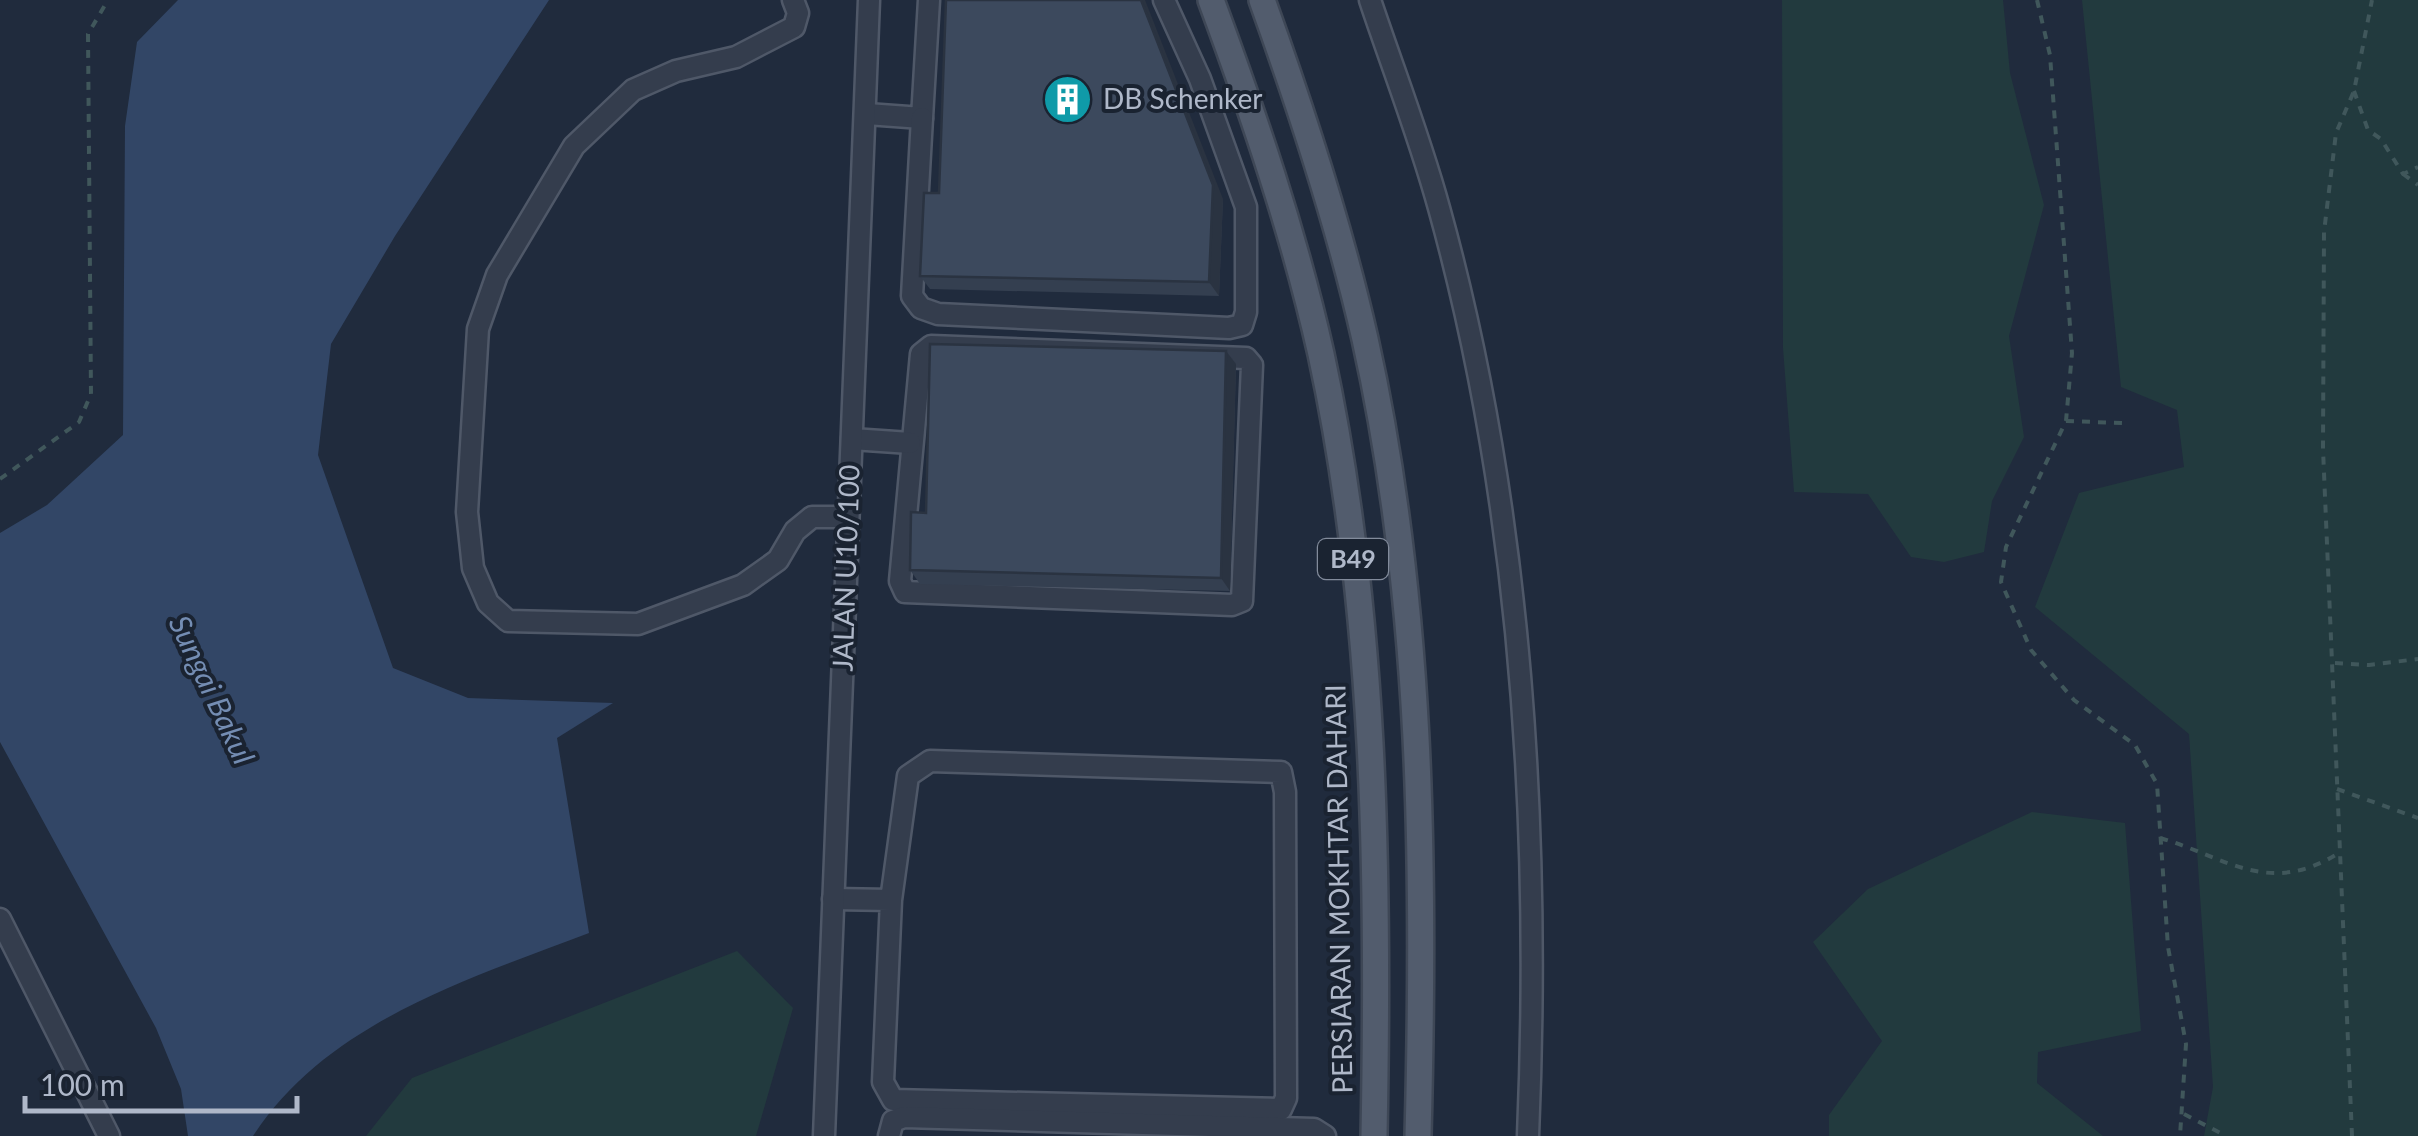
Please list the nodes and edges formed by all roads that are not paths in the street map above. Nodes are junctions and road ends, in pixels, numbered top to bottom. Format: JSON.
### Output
{"nodes":[{"id":1,"x":793,"y":0,"type":"edge"},
{"id":2,"x":869,"y":0,"type":"edge"},
{"id":3,"x":929,"y":0,"type":"edge"},
{"id":4,"x":1164,"y":0,"type":"edge"},
{"id":5,"x":1212,"y":0,"type":"edge"},
{"id":6,"x":1262,"y":0,"type":"edge"},
{"id":7,"x":1370,"y":0,"type":"edge"},
{"id":8,"x":867,"y":114,"type":"junction"},
{"id":9,"x":922,"y":118,"type":"junction"},
{"id":10,"x":852,"y":439,"type":"junction"},
{"id":11,"x":910,"y":444,"type":"junction"},
{"id":12,"x":848,"y":517,"type":"junction"},
{"id":13,"x":833,"y":899,"type":"junction"},
{"id":14,"x":891,"y":900,"type":"junction"},
{"id":15,"x":0,"y":918,"type":"edge"},
{"id":16,"x":109,"y":1136,"type":"edge"},
{"id":17,"x":824,"y":1136,"type":"edge"},
{"id":18,"x":888,"y":1136,"type":"edge"},
{"id":19,"x":1325,"y":1136,"type":"edge"},
{"id":20,"x":1374,"y":1136,"type":"edge"},
{"id":21,"x":1418,"y":1136,"type":"edge"},
{"id":22,"x":1528,"y":1136,"type":"edge"}],
"edges":[{"from":1,"to":12,"type":"street"},
{"from":2,"to":8,"type":"street","name":"JALAN U10/100"},
{"from":3,"to":9,"type":"street"},
{"from":4,"to":9,"type":"street"},
{"from":5,"to":20,"type":"main road","name":"PERSIARAN MOKHTAR DAHARI","number":"B49"},
{"from":6,"to":21,"type":"main road","number":"B49"},
{"from":7,"to":22,"type":"street"},
{"from":8,"to":9,"type":"street"},
{"from":8,"to":10,"type":"street","name":"JALAN U10/100"},
{"from":10,"to":11,"type":"street"},
{"from":10,"to":12,"type":"street","name":"JALAN U10/100"},
{"from":11,"to":11,"type":"street"},
{"from":12,"to":13,"type":"street","name":"JALAN U10/100"},
{"from":13,"to":14,"type":"street"},
{"from":13,"to":17,"type":"street","name":"JALAN U10/100"},
{"from":14,"to":14,"type":"street"},
{"from":15,"to":16,"type":"street"},
{"from":18,"to":19,"type":"street"}]}
